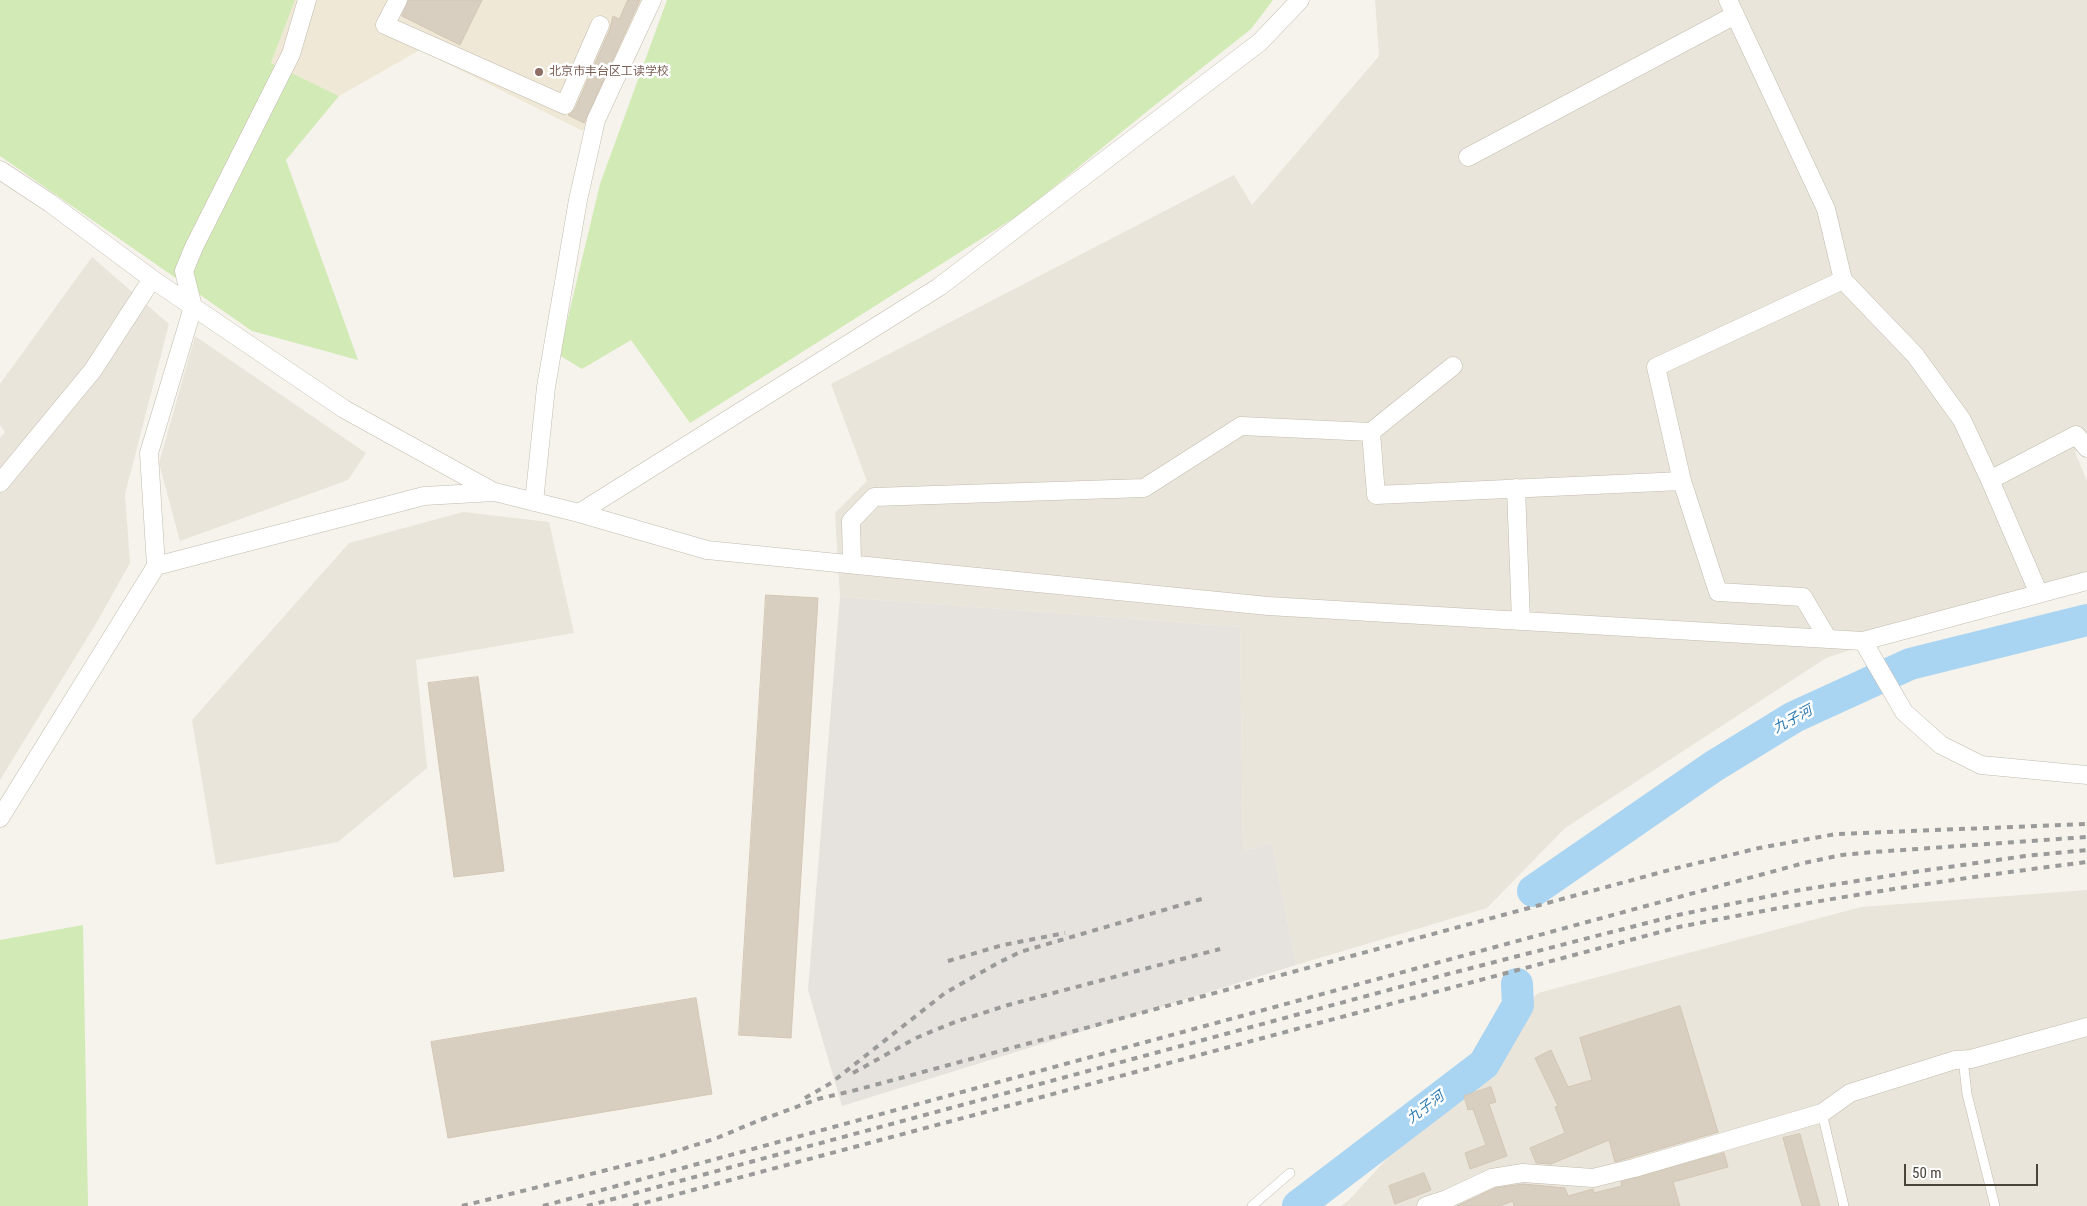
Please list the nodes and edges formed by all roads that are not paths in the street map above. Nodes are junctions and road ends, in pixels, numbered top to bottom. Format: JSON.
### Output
{"nodes":[{"id":1,"x":308,"y":0,"type":"edge"},
{"id":2,"x":398,"y":0,"type":"edge"},
{"id":3,"x":652,"y":0,"type":"edge"},
{"id":4,"x":1300,"y":0,"type":"edge"},
{"id":5,"x":1732,"y":8,"type":"edge"},
{"id":6,"x":600,"y":25,"type":"dead end"},
{"id":7,"x":1468,"y":157,"type":"dead end"},
{"id":8,"x":0,"y":170,"type":"edge"},
{"id":9,"x":152,"y":279,"type":"junction"},
{"id":10,"x":1844,"y":280,"type":"junction"},
{"id":11,"x":193,"y":307,"type":"junction"},
{"id":12,"x":1453,"y":366,"type":"dead end"},
{"id":13,"x":1371,"y":432,"type":"junction"},
{"id":14,"x":2087,"y":448,"type":"edge"},
{"id":15,"x":1990,"y":480,"type":"junction"},
{"id":16,"x":1682,"y":481,"type":"junction"},
{"id":17,"x":0,"y":483,"type":"edge"},
{"id":18,"x":1516,"y":488,"type":"junction"},
{"id":19,"x":494,"y":492,"type":"junction"},
{"id":20,"x":534,"y":502,"type":"junction"},
{"id":21,"x":579,"y":513,"type":"junction"},
{"id":22,"x":852,"y":564,"type":"junction"},
{"id":23,"x":156,"y":566,"type":"junction"},
{"id":24,"x":2087,"y":581,"type":"edge"},
{"id":25,"x":2038,"y":594,"type":"junction"},
{"id":26,"x":1521,"y":621,"type":"junction"},
{"id":27,"x":1828,"y":639,"type":"junction"},
{"id":28,"x":1863,"y":642,"type":"junction"},
{"id":29,"x":2087,"y":775,"type":"edge"},
{"id":30,"x":0,"y":818,"type":"edge"},
{"id":31,"x":2087,"y":1027,"type":"edge"},
{"id":32,"x":1963,"y":1059,"type":"junction"},
{"id":33,"x":1822,"y":1114,"type":"junction"},
{"id":34,"x":1290,"y":1173,"type":"dead end"},
{"id":35,"x":1252,"y":1206,"type":"edge"},
{"id":36,"x":1426,"y":1206,"type":"edge"},
{"id":37,"x":1844,"y":1206,"type":"edge"},
{"id":38,"x":1995,"y":1206,"type":"edge"}],
"edges":[{"from":1,"to":11,"type":"street"},
{"from":2,"to":6,"type":"street"},
{"from":3,"to":20,"type":"street"},
{"from":4,"to":21,"type":"street"},
{"from":5,"to":7,"type":"street"},
{"from":5,"to":10,"type":"street"},
{"from":8,"to":9,"type":"street"},
{"from":9,"to":11,"type":"street"},
{"from":9,"to":17,"type":"street"},
{"from":10,"to":15,"type":"street"},
{"from":10,"to":16,"type":"street"},
{"from":11,"to":19,"type":"street"},
{"from":11,"to":23,"type":"street"},
{"from":12,"to":13,"type":"street"},
{"from":13,"to":18,"type":"street"},
{"from":13,"to":22,"type":"street"},
{"from":14,"to":15,"type":"street"},
{"from":15,"to":25,"type":"street"},
{"from":16,"to":18,"type":"street"},
{"from":16,"to":27,"type":"street"},
{"from":18,"to":26,"type":"street"},
{"from":19,"to":20,"type":"street"},
{"from":19,"to":23,"type":"street"},
{"from":20,"to":21,"type":"street"},
{"from":21,"to":22,"type":"street"},
{"from":22,"to":26,"type":"street"},
{"from":23,"to":30,"type":"street"},
{"from":24,"to":25,"type":"street"},
{"from":25,"to":28,"type":"street"},
{"from":26,"to":27,"type":"street"},
{"from":27,"to":28,"type":"street"},
{"from":28,"to":29,"type":"street"},
{"from":31,"to":32,"type":"street"},
{"from":32,"to":33,"type":"street"},
{"from":32,"to":38,"type":"lane"},
{"from":33,"to":36,"type":"street"},
{"from":33,"to":37,"type":"lane"},
{"from":34,"to":35,"type":"lane"}]}
